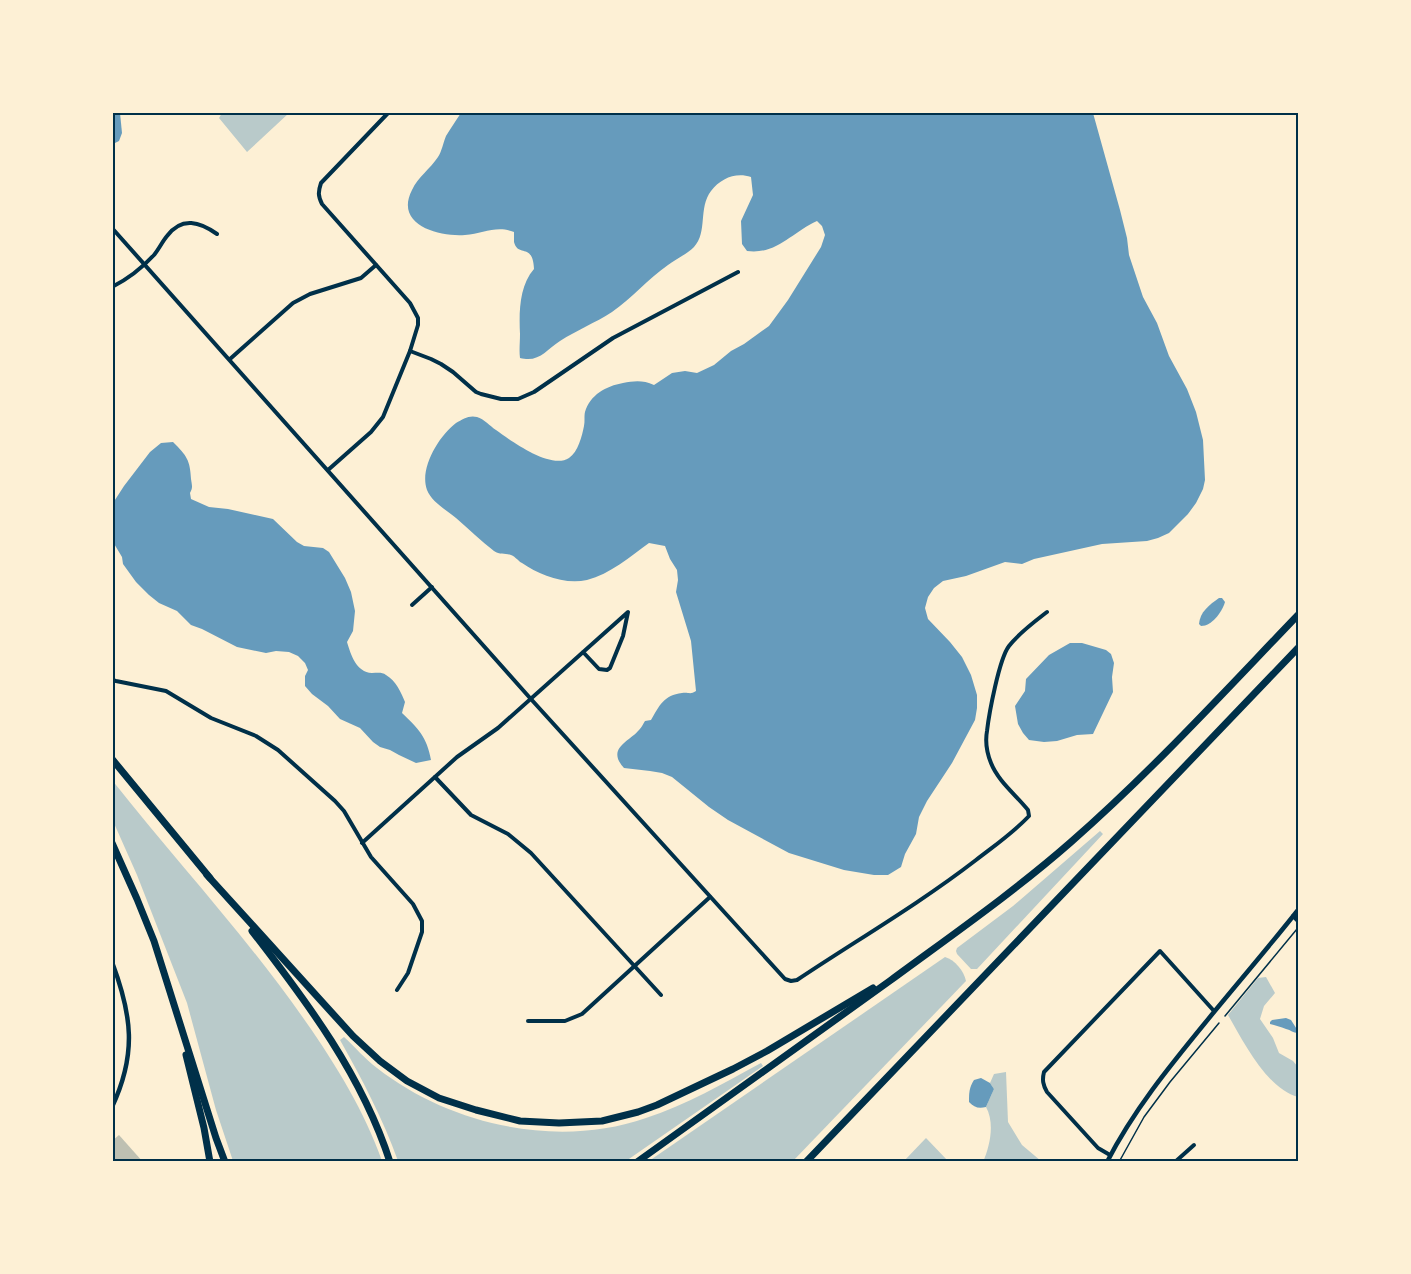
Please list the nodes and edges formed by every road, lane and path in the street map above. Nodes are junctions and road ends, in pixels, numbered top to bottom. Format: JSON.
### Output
{"nodes":[{"id":1,"x":389,"y":112,"type":"edge"},
{"id":2,"x":112,"y":228,"type":"edge"},
{"id":3,"x":217,"y":234,"type":"dead end"},
{"id":4,"x":145,"y":264,"type":"junction"},
{"id":5,"x":376,"y":265,"type":"junction"},
{"id":6,"x":738,"y":272,"type":"dead end"},
{"id":7,"x":112,"y":288,"type":"edge"},
{"id":8,"x":410,"y":351,"type":"junction"},
{"id":9,"x":230,"y":359,"type":"junction"},
{"id":10,"x":328,"y":470,"type":"junction"},
{"id":11,"x":432,"y":587,"type":"junction"},
{"id":12,"x":412,"y":604,"type":"dead end"},
{"id":13,"x":1047,"y":612,"type":"dead end"},
{"id":14,"x":1299,"y":615,"type":"edge"},
{"id":15,"x":1299,"y":648,"type":"edge"},
{"id":16,"x":583,"y":652,"type":"junction"},
{"id":17,"x":112,"y":680,"type":"edge"},
{"id":18,"x":530,"y":698,"type":"junction"},
{"id":19,"x":112,"y":759,"type":"edge"},
{"id":20,"x":435,"y":777,"type":"junction"},
{"id":21,"x":112,"y":843,"type":"edge"},
{"id":22,"x":362,"y":843,"type":"junction"},
{"id":23,"x":207,"y":875,"type":"junction"},
{"id":24,"x":710,"y":897,"type":"junction"},
{"id":25,"x":1299,"y":910,"type":"edge"},
{"id":26,"x":1293,"y":916,"type":"junction"},
{"id":27,"x":1299,"y":921,"type":"edge"},
{"id":28,"x":1297,"y":929,"type":"edge"},
{"id":29,"x":112,"y":962,"type":"edge"},
{"id":30,"x":634,"y":967,"type":"junction"},
{"id":31,"x":906,"y":969,"type":"junction"},
{"id":32,"x":169,"y":988,"type":"junction"},
{"id":33,"x":397,"y":990,"type":"dead end"},
{"id":34,"x":661,"y":996,"type":"dead end"},
{"id":35,"x":1214,"y":1011,"type":"junction"},
{"id":36,"x":1225,"y":1016,"type":"dead end"},
{"id":37,"x":528,"y":1021,"type":"dead end"},
{"id":38,"x":112,"y":1022,"type":"edge"},
{"id":39,"x":1219,"y":1023,"type":"dead end"},
{"id":40,"x":112,"y":1047,"type":"edge"},
{"id":41,"x":112,"y":1107,"type":"edge"},
{"id":42,"x":1194,"y":1145,"type":"dead end"},
{"id":43,"x":1110,"y":1155,"type":"junction"},
{"id":44,"x":210,"y":1161,"type":"edge"},
{"id":45,"x":225,"y":1161,"type":"edge"},
{"id":46,"x":390,"y":1161,"type":"edge"},
{"id":47,"x":637,"y":1161,"type":"edge"},
{"id":48,"x":806,"y":1161,"type":"edge"},
{"id":49,"x":1107,"y":1161,"type":"edge"},
{"id":50,"x":1119,"y":1161,"type":"edge"},
{"id":51,"x":1175,"y":1161,"type":"edge"}],
"edges":[{"from":1,"to":5,"type":"street"},
{"from":2,"to":4,"type":"street"},
{"from":3,"to":4,"type":"street"},
{"from":4,"to":7,"type":"street"},
{"from":4,"to":9,"type":"street"},
{"from":5,"to":8,"type":"street"},
{"from":5,"to":9,"type":"street"},
{"from":6,"to":8,"type":"street"},
{"from":8,"to":10,"type":"street"},
{"from":9,"to":10,"type":"street"},
{"from":10,"to":11,"type":"street"},
{"from":11,"to":12,"type":"street"},
{"from":11,"to":18,"type":"street"},
{"from":13,"to":24,"type":"street"},
{"from":14,"to":31,"type":"highway"},
{"from":15,"to":48,"type":"highway"},
{"from":16,"to":16,"type":"street"},
{"from":16,"to":18,"type":"street"},
{"from":17,"to":22,"type":"street"},
{"from":18,"to":20,"type":"street"},
{"from":18,"to":24,"type":"street"},
{"from":19,"to":23,"type":"highway"},
{"from":20,"to":22,"type":"street"},
{"from":20,"to":30,"type":"street"},
{"from":21,"to":32,"type":"highway"},
{"from":22,"to":33,"type":"street"},
{"from":23,"to":31,"type":"highway"},
{"from":23,"to":46,"type":"highway"},
{"from":24,"to":30,"type":"street"},
{"from":25,"to":26,"type":"street"},
{"from":26,"to":27,"type":"street"},
{"from":26,"to":35,"type":"street"},
{"from":28,"to":36,"type":"path"},
{"from":29,"to":41,"type":"street"},
{"from":30,"to":34,"type":"street"},
{"from":30,"to":37,"type":"street"},
{"from":31,"to":47,"type":"highway"},
{"from":32,"to":44,"type":"highway"},
{"from":32,"to":45,"type":"highway"},
{"from":35,"to":43,"type":"street"},
{"from":35,"to":43,"type":"street"},
{"from":38,"to":40,"type":"street"},
{"from":39,"to":50,"type":"path"},
{"from":42,"to":51,"type":"street"},
{"from":43,"to":49,"type":"street"}]}
